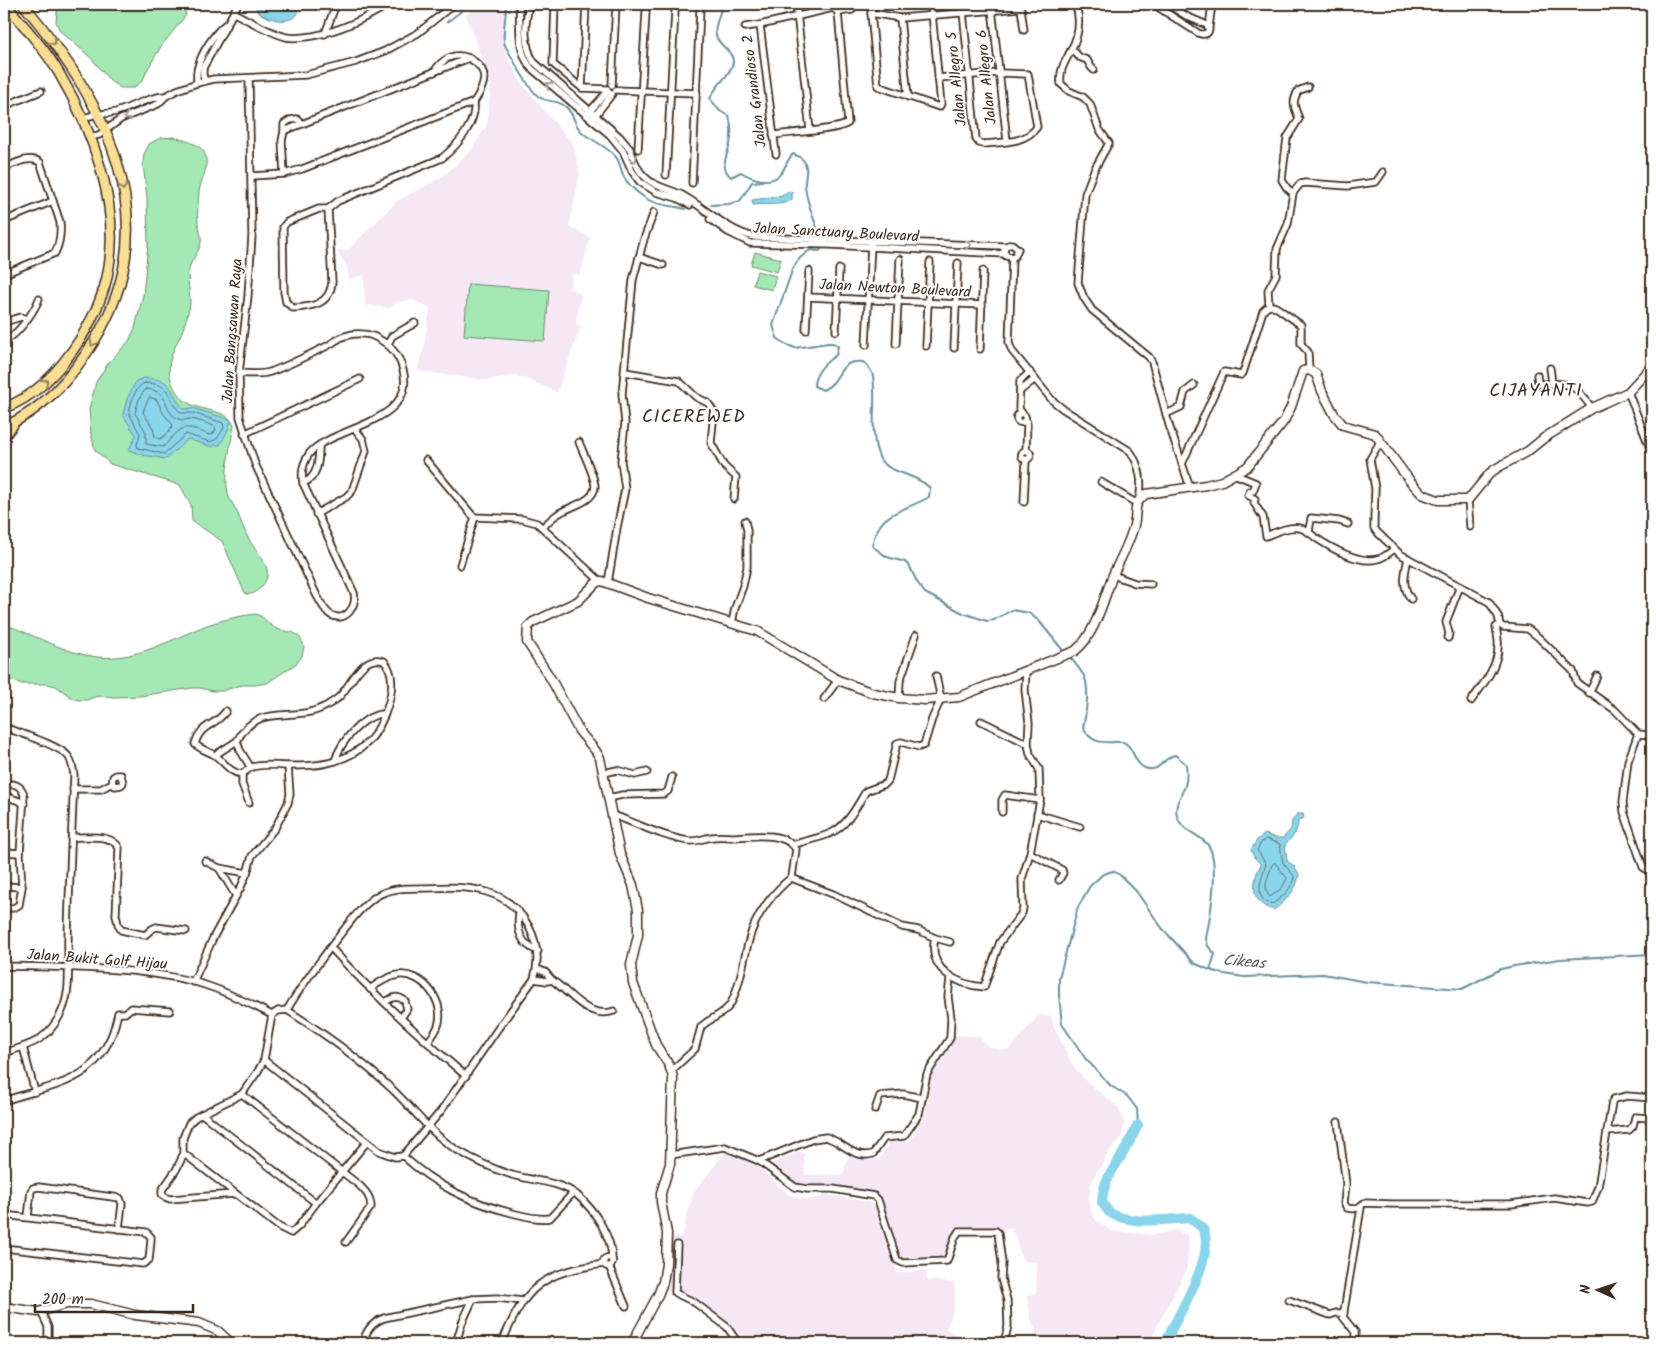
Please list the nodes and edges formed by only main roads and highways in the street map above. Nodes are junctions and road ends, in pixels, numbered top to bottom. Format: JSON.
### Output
{"nodes":[{"id":1,"x":5,"y":4,"type":"edge"},
{"id":2,"x":23,"y":4,"type":"edge"},
{"id":3,"x":1652,"y":366,"type":"edge"},
{"id":4,"x":5,"y":407,"type":"edge"},
{"id":5,"x":17,"y":421,"type":"junction"},
{"id":6,"x":4,"y":427,"type":"edge"},
{"id":7,"x":4,"y":436,"type":"edge"},
{"id":8,"x":4,"y":1307,"type":"edge"},
{"id":9,"x":231,"y":1343,"type":"edge"},
{"id":10,"x":632,"y":1343,"type":"edge"}],
"edges":[{"from":4,"to":1,"type":"main road","one_way":true},
{"from":2,"to":5,"type":"main road","one_way":true},
{"from":3,"to":10,"type":"main road"},
{"from":5,"to":6,"type":"main road"},
{"from":5,"to":7,"type":"main road"},
{"from":8,"to":9,"type":"main road"}]}
